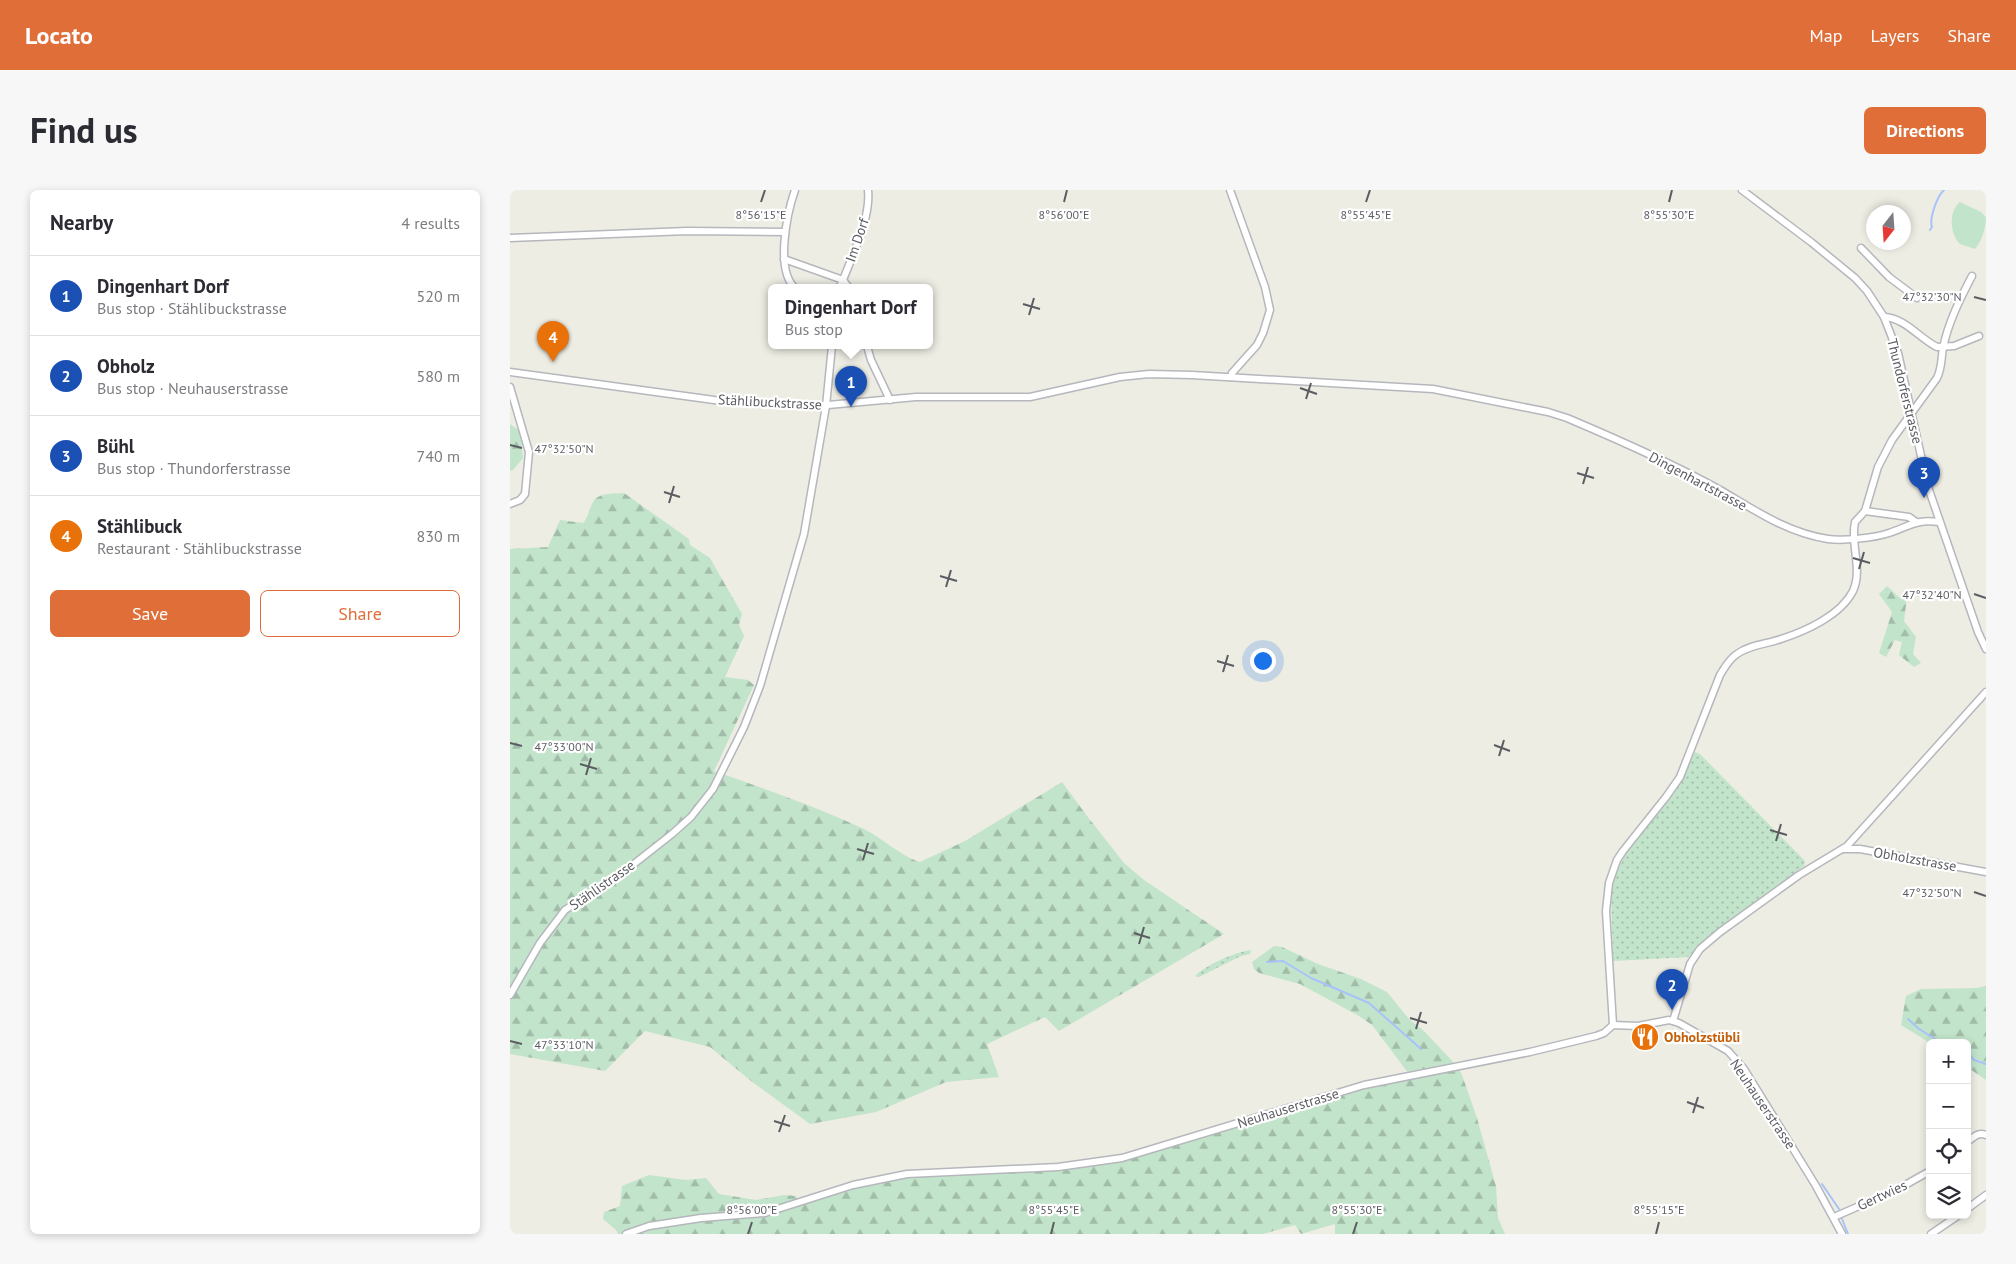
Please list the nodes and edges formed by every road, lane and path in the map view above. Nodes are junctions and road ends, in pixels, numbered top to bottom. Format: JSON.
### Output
{"nodes":[{"id":1,"x":795,"y":190,"type":"edge"},
{"id":2,"x":868,"y":190,"type":"edge"},
{"id":3,"x":1230,"y":190,"type":"edge"},
{"id":4,"x":1742,"y":190,"type":"edge"},
{"id":5,"x":785,"y":232,"type":"junction"},
{"id":6,"x":510,"y":238,"type":"edge"},
{"id":7,"x":1861,"y":248,"type":"dead end"},
{"id":8,"x":784,"y":259,"type":"junction"},
{"id":9,"x":1972,"y":276,"type":"dead end"},
{"id":10,"x":843,"y":280,"type":"junction"},
{"id":11,"x":791,"y":284,"type":"edge"},
{"id":12,"x":842,"y":284,"type":"edge"},
{"id":13,"x":846,"y":284,"type":"edge"},
{"id":14,"x":1917,"y":298,"type":"dead end"},
{"id":15,"x":1884,"y":317,"type":"junction"},
{"id":16,"x":1979,"y":336,"type":"dead end"},
{"id":17,"x":1943,"y":348,"type":"junction"},
{"id":18,"x":832,"y":349,"type":"edge"},
{"id":19,"x":868,"y":349,"type":"edge"},
{"id":20,"x":510,"y":372,"type":"edge"},
{"id":21,"x":1231,"y":377,"type":"junction"},
{"id":22,"x":510,"y":387,"type":"edge"},
{"id":23,"x":890,"y":400,"type":"junction"},
{"id":24,"x":826,"y":406,"type":"junction"},
{"id":25,"x":1911,"y":413,"type":"junction"},
{"id":26,"x":510,"y":504,"type":"edge"},
{"id":27,"x":1865,"y":510,"type":"junction"},
{"id":28,"x":1916,"y":522,"type":"junction"},
{"id":29,"x":1940,"y":522,"type":"junction"},
{"id":30,"x":1855,"y":538,"type":"junction"},
{"id":31,"x":1986,"y":649,"type":"edge"},
{"id":32,"x":1986,"y":692,"type":"edge"},
{"id":33,"x":1843,"y":849,"type":"junction"},
{"id":34,"x":1986,"y":872,"type":"edge"},
{"id":35,"x":510,"y":995,"type":"edge"},
{"id":36,"x":1673,"y":1021,"type":"junction"},
{"id":37,"x":1613,"y":1025,"type":"junction"},
{"id":38,"x":1986,"y":1135,"type":"edge"},
{"id":39,"x":1971,"y":1138,"type":"edge"},
{"id":40,"x":1926,"y":1173,"type":"edge"},
{"id":41,"x":1986,"y":1195,"type":"edge"},
{"id":42,"x":1971,"y":1206,"type":"edge"},
{"id":43,"x":1834,"y":1217,"type":"junction"},
{"id":44,"x":1953,"y":1219,"type":"edge"},
{"id":45,"x":626,"y":1234,"type":"edge"},
{"id":46,"x":1842,"y":1234,"type":"edge"},
{"id":47,"x":1931,"y":1234,"type":"edge"}],
"edges":[{"from":1,"to":5,"type":"street"},
{"from":2,"to":10,"type":"street","name":"Im Dorf"},
{"from":3,"to":21,"type":"street"},
{"from":4,"to":15,"type":"street","name":"Thundorferstrasse"},
{"from":5,"to":6,"type":"street"},
{"from":5,"to":8,"type":"street"},
{"from":7,"to":14,"type":"street"},
{"from":8,"to":10,"type":"street"},
{"from":8,"to":11,"type":"street"},
{"from":9,"to":17,"type":"street"},
{"from":10,"to":12,"type":"street"},
{"from":10,"to":13,"type":"street","name":"Im Dorf"},
{"from":15,"to":17,"type":"street"},
{"from":15,"to":25,"type":"street","name":"Thundorferstrasse"},
{"from":16,"to":17,"type":"street"},
{"from":17,"to":25,"type":"street"},
{"from":18,"to":24,"type":"street"},
{"from":19,"to":23,"type":"street"},
{"from":20,"to":24,"type":"street","name":"Stählibuckstrasse"},
{"from":21,"to":23,"type":"street","name":"Stählibuckstrasse"},
{"from":21,"to":30,"type":"street","name":"Dingenhartstrasse"},
{"from":22,"to":26,"type":"street"},
{"from":23,"to":24,"type":"street","name":"Stählibuckstrasse"},
{"from":24,"to":35,"type":"street","name":"Stählistrasse"},
{"from":25,"to":27,"type":"street"},
{"from":25,"to":29,"type":"street","name":"Thundorferstrasse"},
{"from":27,"to":28,"type":"street"},
{"from":27,"to":30,"type":"street"},
{"from":28,"to":29,"type":"street","name":"Dingenhartstrasse"},
{"from":28,"to":30,"type":"street","name":"Dingenhartstrasse"},
{"from":29,"to":31,"type":"street","name":"Thundorferstrasse"},
{"from":30,"to":37,"type":"street"},
{"from":32,"to":33,"type":"street"},
{"from":33,"to":34,"type":"street","name":"Obholzstrasse"},
{"from":33,"to":36,"type":"street"},
{"from":36,"to":37,"type":"street"},
{"from":36,"to":43,"type":"street","name":"Neuhauserstrasse"},
{"from":37,"to":45,"type":"street","name":"Neuhauserstrasse"},
{"from":38,"to":39,"type":"street"},
{"from":40,"to":43,"type":"street","name":"Gertwies"},
{"from":41,"to":42,"type":"street"},
{"from":43,"to":46,"type":"street","name":"Neuhauserstrasse"},
{"from":44,"to":47,"type":"street"}]}
